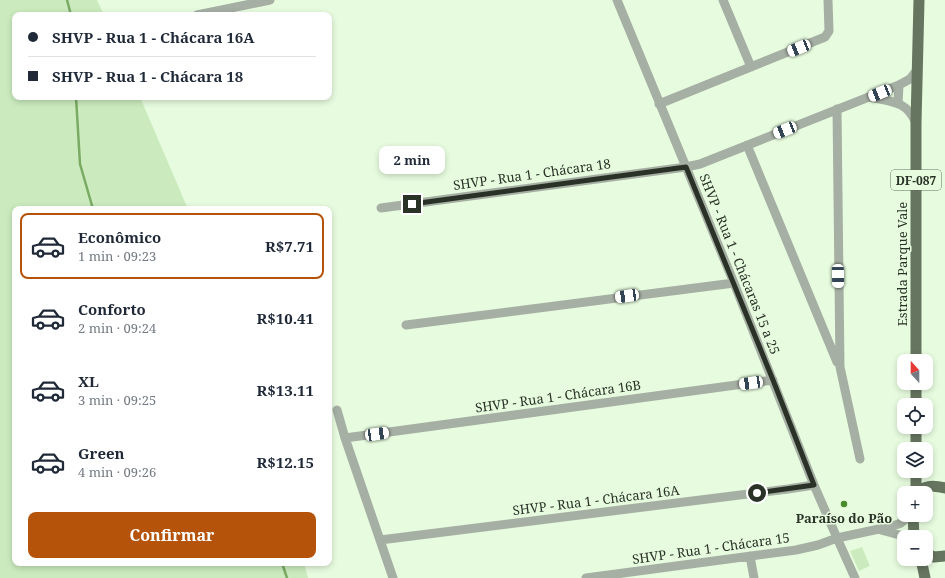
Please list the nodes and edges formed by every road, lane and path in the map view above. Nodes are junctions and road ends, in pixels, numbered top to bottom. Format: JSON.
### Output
{"nodes":[{"id":1,"x":270,"y":0,"type":"edge"},
{"id":2,"x":617,"y":0,"type":"edge"},
{"id":3,"x":723,"y":0,"type":"edge"},
{"id":4,"x":828,"y":0,"type":"edge"},
{"id":5,"x":919,"y":0,"type":"edge"},
{"id":6,"x":212,"y":12,"type":"edge"},
{"id":7,"x":750,"y":68,"type":"junction"},
{"id":8,"x":918,"y":70,"type":"junction"},
{"id":9,"x":899,"y":85,"type":"junction"},
{"id":10,"x":870,"y":97,"type":"junction"},
{"id":11,"x":660,"y":104,"type":"junction"},
{"id":12,"x":898,"y":104,"type":"junction"},
{"id":13,"x":837,"y":109,"type":"junction"},
{"id":14,"x":916,"y":123,"type":"junction"},
{"id":15,"x":747,"y":145,"type":"junction"},
{"id":16,"x":686,"y":167,"type":"junction"},
{"id":17,"x":381,"y":208,"type":"dead end"},
{"id":18,"x":734,"y":283,"type":"junction"},
{"id":19,"x":406,"y":325,"type":"dead end"},
{"id":20,"x":916,"y":354,"type":"edge"},
{"id":21,"x":840,"y":367,"type":"junction"},
{"id":22,"x":773,"y":380,"type":"junction"},
{"id":23,"x":337,"y":410,"type":"dead end"},
{"id":24,"x":345,"y":438,"type":"junction"},
{"id":25,"x":860,"y":459,"type":"dead end"},
{"id":26,"x":814,"y":485,"type":"junction"},
{"id":27,"x":933,"y":486,"type":"edge"},
{"id":28,"x":945,"y":488,"type":"edge"},
{"id":29,"x":902,"y":522,"type":"edge"},
{"id":30,"x":880,"y":530,"type":"junction"},
{"id":31,"x":897,"y":534,"type":"edge"},
{"id":32,"x":838,"y":538,"type":"junction"},
{"id":33,"x":380,"y":540,"type":"junction"},
{"id":34,"x":750,"y":556,"type":"junction"},
{"id":35,"x":945,"y":556,"type":"edge"},
{"id":36,"x":933,"y":557,"type":"edge"},
{"id":37,"x":923,"y":566,"type":"edge"},
{"id":38,"x":393,"y":578,"type":"edge"},
{"id":39,"x":586,"y":578,"type":"edge"},
{"id":40,"x":754,"y":578,"type":"edge"},
{"id":41,"x":855,"y":578,"type":"edge"},
{"id":42,"x":925,"y":578,"type":"edge"}],
"edges":[{"from":1,"to":6,"type":"street"},
{"from":2,"to":11,"type":"street","name":"SHVP - Rua 1 - Chácaras 15 a 25"},
{"from":3,"to":7,"type":"street"},
{"from":4,"to":7,"type":"street"},
{"from":5,"to":8,"type":"main road","name":"Estrada Parque Vale","number":"DF-087"},
{"from":7,"to":11,"type":"street"},
{"from":8,"to":9,"type":"street","name":"SHVP - Rua 1 - Chácara 18"},
{"from":8,"to":14,"type":"main road","name":"Estrada Parque Vale","number":"DF-087"},
{"from":9,"to":10,"type":"street","name":"SHVP - Rua 1 - Chácara 18"},
{"from":9,"to":12,"type":"street"},
{"from":10,"to":12,"type":"street"},
{"from":10,"to":13,"type":"street","name":"SHVP - Rua 1 - Chácara 18"},
{"from":11,"to":16,"type":"street","name":"SHVP - Rua 1 - Chácaras 15 a 25"},
{"from":12,"to":14,"type":"street"},
{"from":13,"to":15,"type":"street","name":"SHVP - Rua 1 - Chácara 18"},
{"from":13,"to":21,"type":"street"},
{"from":14,"to":20,"type":"main road","name":"Estrada Parque Vale","number":"DF-087"},
{"from":15,"to":16,"type":"street","name":"SHVP - Rua 1 - Chácara 18"},
{"from":15,"to":21,"type":"street"},
{"from":16,"to":17,"type":"street","name":"SHVP - Rua 1 - Chácara 18"},
{"from":16,"to":18,"type":"street","name":"SHVP - Rua 1 - Chácaras 15 a 25"},
{"from":18,"to":19,"type":"street"},
{"from":18,"to":22,"type":"street","name":"SHVP - Rua 1 - Chácaras 15 a 25"},
{"from":21,"to":25,"type":"street"},
{"from":22,"to":24,"type":"street","name":"SHVP - Rua 1 - Chácara 16B"},
{"from":22,"to":26,"type":"street","name":"SHVP - Rua 1 - Chácaras 15 a 25"},
{"from":23,"to":24,"type":"street"},
{"from":24,"to":33,"type":"street"},
{"from":26,"to":32,"type":"street","name":"SHVP - Rua 1 - Chácaras 15 a 25"},
{"from":26,"to":33,"type":"street","name":"SHVP - Rua 1 - Chácara 16A"},
{"from":27,"to":28,"type":"main road"},
{"from":29,"to":30,"type":"street"},
{"from":30,"to":31,"type":"street"},
{"from":30,"to":32,"type":"street"},
{"from":32,"to":34,"type":"street","name":"SHVP - Rua 1 - Chácara 15"},
{"from":32,"to":41,"type":"street","name":"SHVP - Rua 1 - Chácaras 15 a 25"},
{"from":33,"to":38,"type":"street"},
{"from":34,"to":39,"type":"street","name":"SHVP - Rua 1 - Chácara 15"},
{"from":34,"to":40,"type":"street"},
{"from":35,"to":36,"type":"main road"},
{"from":37,"to":42,"type":"main road"}]}
